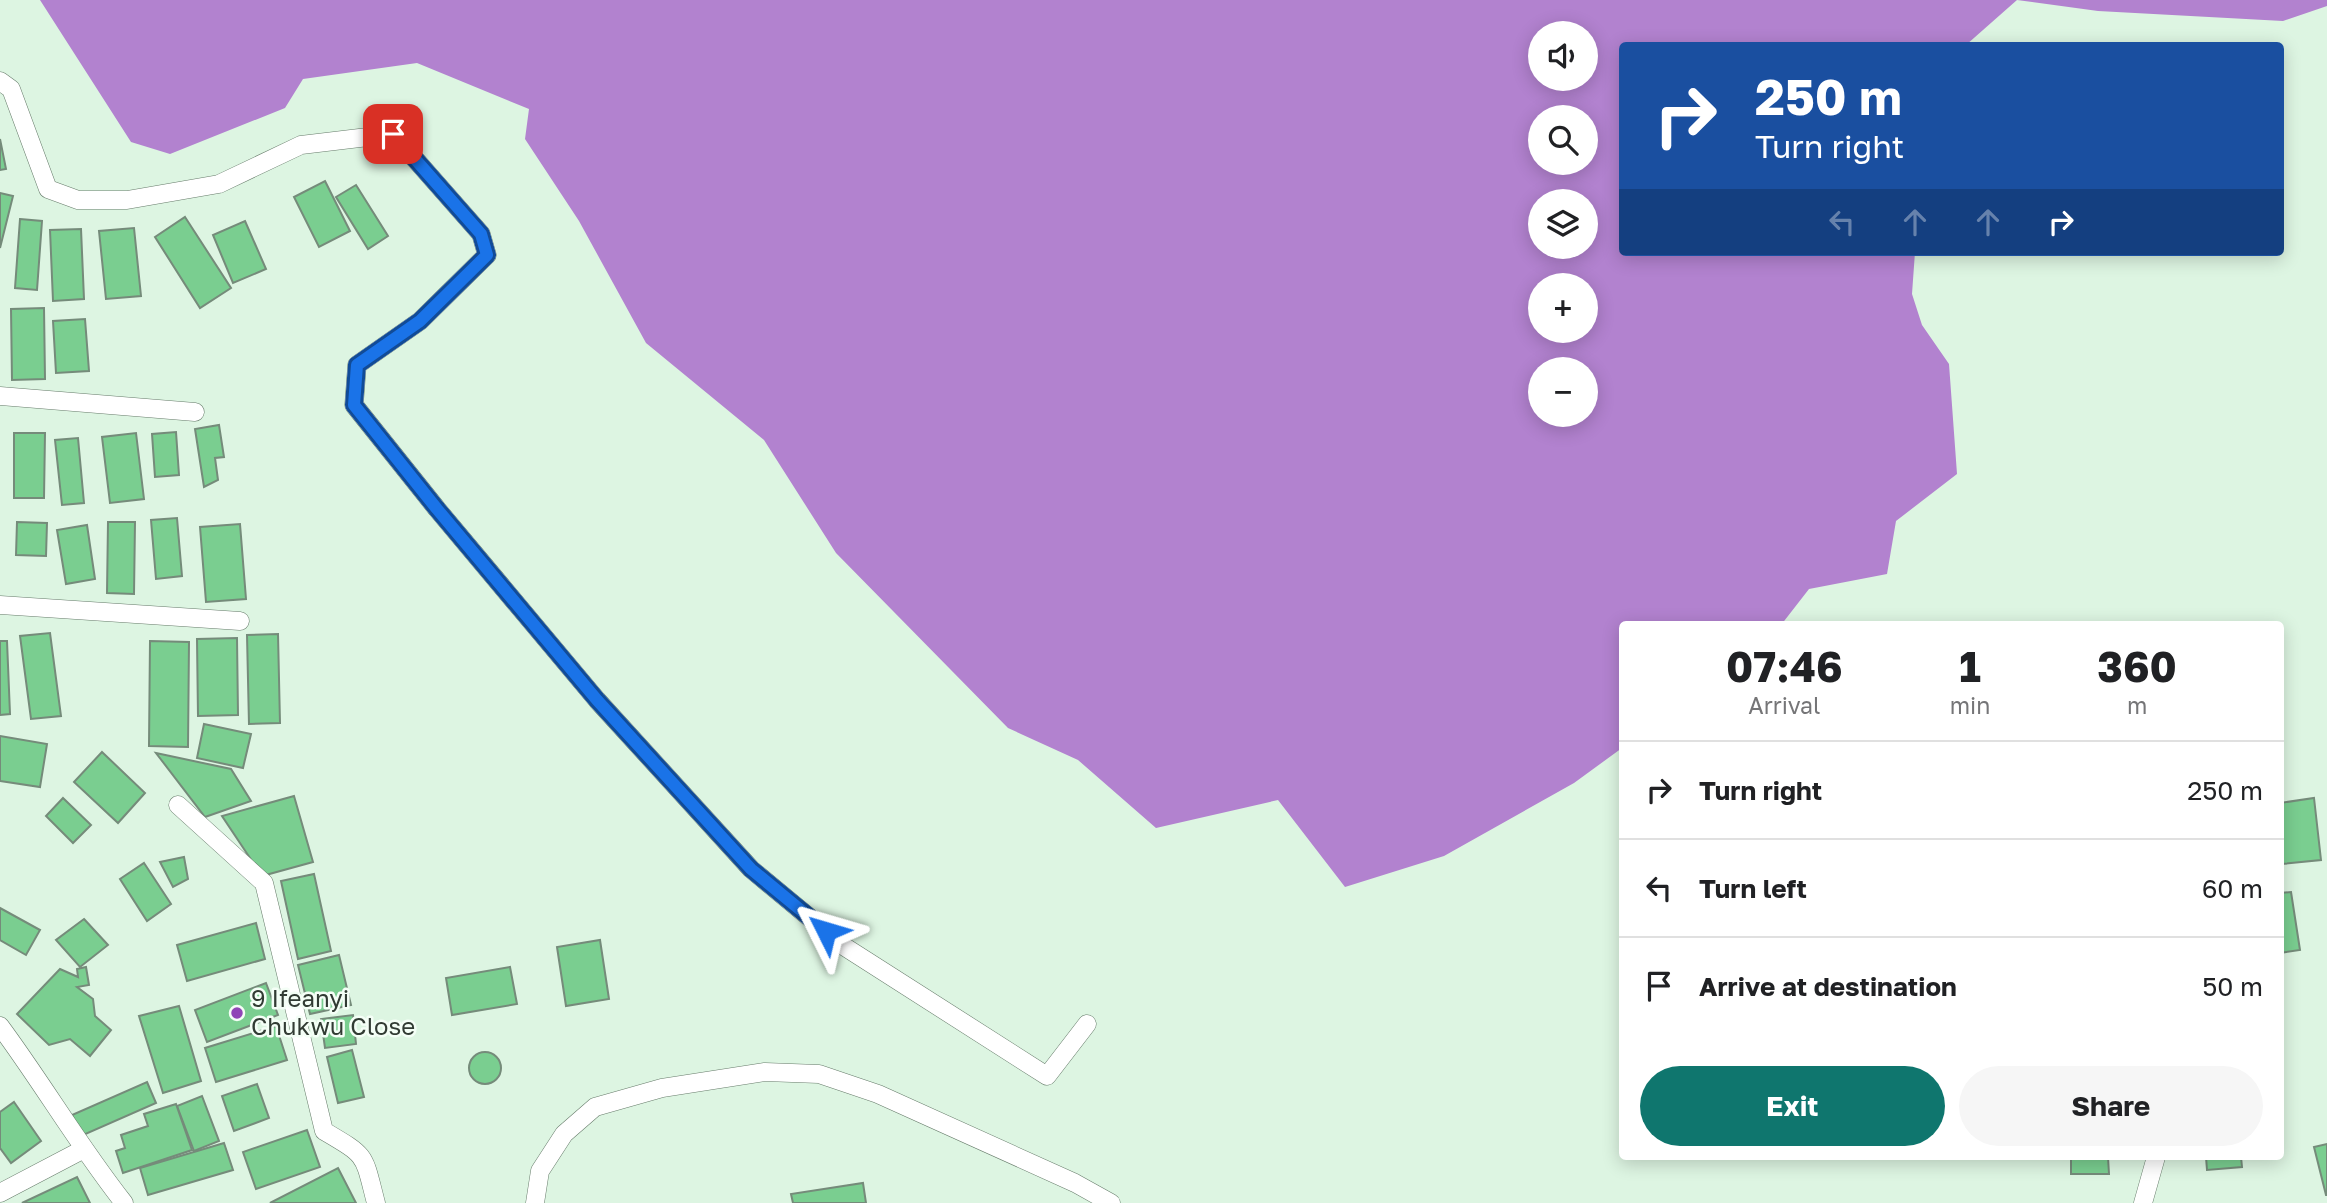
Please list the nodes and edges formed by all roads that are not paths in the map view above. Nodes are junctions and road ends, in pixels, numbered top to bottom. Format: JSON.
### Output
{"nodes":[{"id":1,"x":0,"y":81,"type":"edge"},
{"id":2,"x":0,"y":396,"type":"edge"},
{"id":3,"x":195,"y":412,"type":"dead end"},
{"id":4,"x":0,"y":605,"type":"edge"},
{"id":5,"x":240,"y":621,"type":"dead end"},
{"id":6,"x":178,"y":805,"type":"dead end"},
{"id":7,"x":1087,"y":1024,"type":"dead end"},
{"id":8,"x":0,"y":1026,"type":"edge"},
{"id":9,"x":82,"y":1150,"type":"junction"},
{"id":10,"x":2155,"y":1160,"type":"edge"},
{"id":11,"x":0,"y":1193,"type":"edge"},
{"id":12,"x":124,"y":1203,"type":"edge"},
{"id":13,"x":376,"y":1203,"type":"edge"},
{"id":14,"x":535,"y":1203,"type":"edge"},
{"id":15,"x":1111,"y":1203,"type":"edge"},
{"id":16,"x":2143,"y":1203,"type":"edge"}],
"edges":[{"from":1,"to":7,"type":"street"},
{"from":2,"to":3,"type":"street"},
{"from":4,"to":5,"type":"street"},
{"from":6,"to":13,"type":"street"},
{"from":8,"to":9,"type":"street"},
{"from":9,"to":11,"type":"street"},
{"from":9,"to":12,"type":"street"},
{"from":10,"to":16,"type":"street"},
{"from":14,"to":15,"type":"street"}]}
